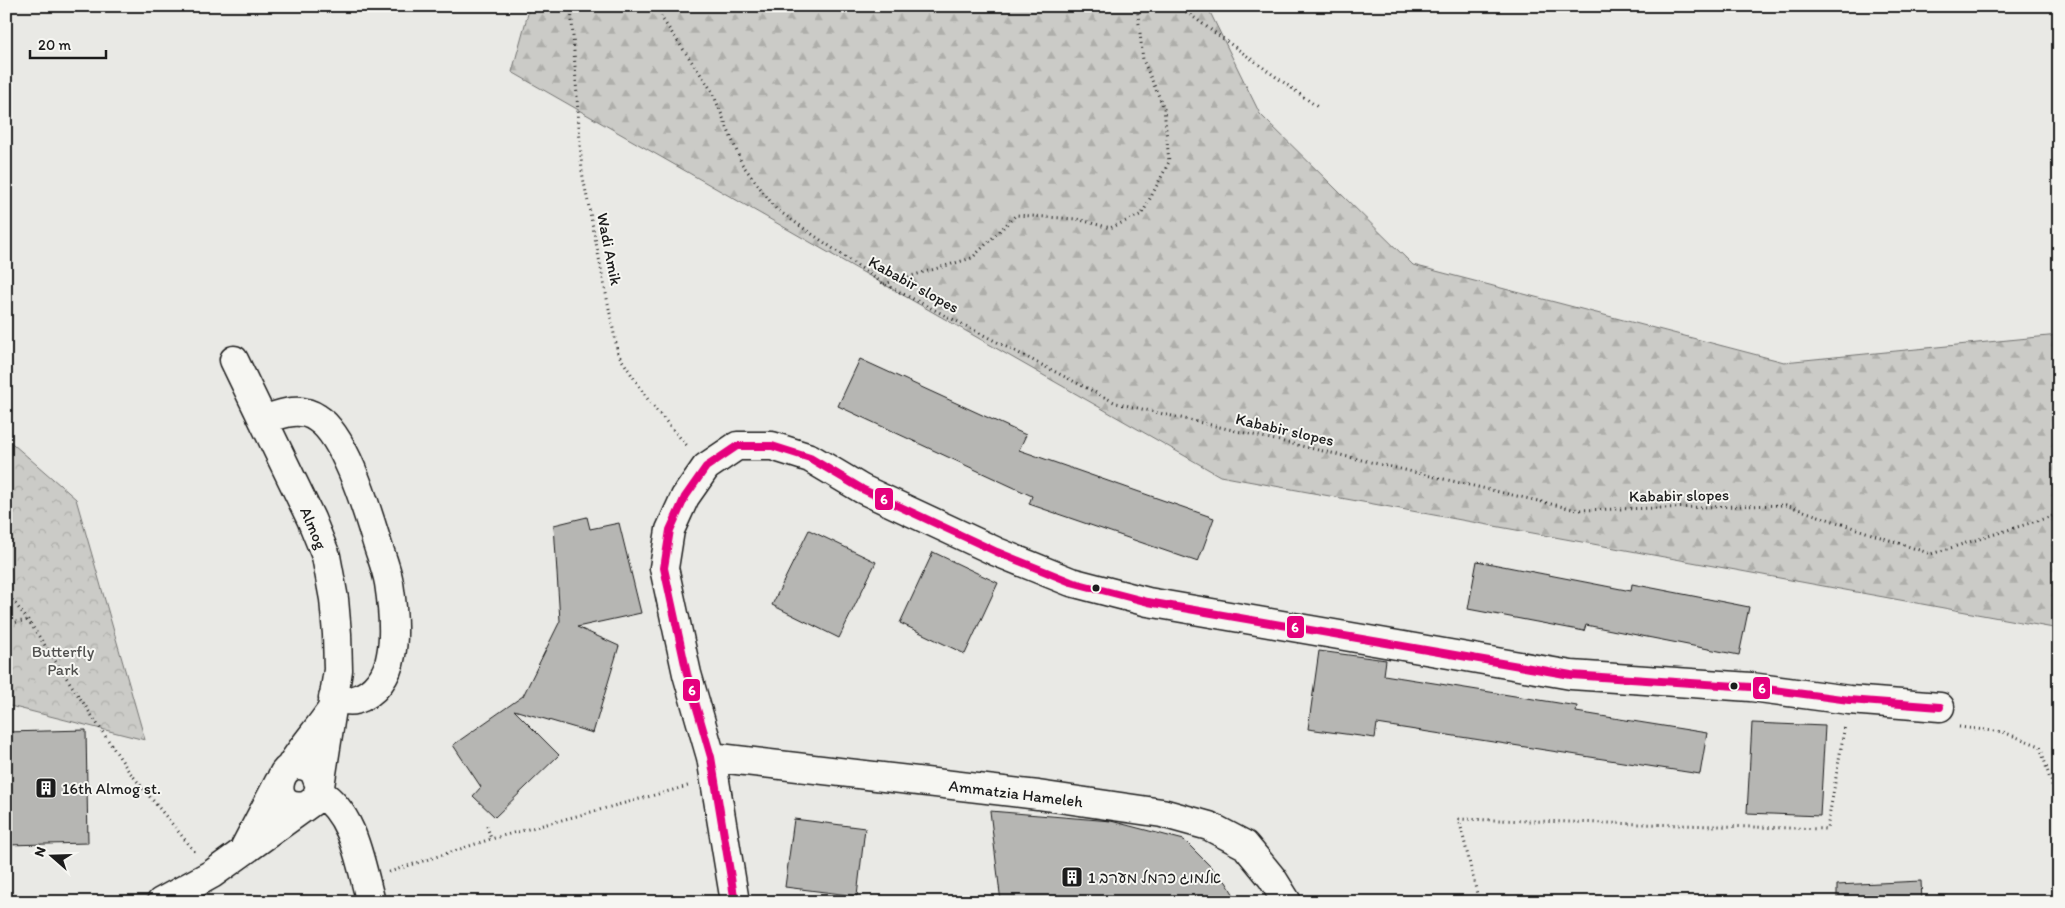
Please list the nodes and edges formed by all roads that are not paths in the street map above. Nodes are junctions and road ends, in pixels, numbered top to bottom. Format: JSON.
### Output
{"nodes":[{"id":1,"x":234,"y":360,"type":"dead end"},
{"id":2,"x":263,"y":420,"type":"junction"},
{"id":3,"x":332,"y":704,"type":"junction"},
{"id":4,"x":1940,"y":707,"type":"road end"},
{"id":5,"x":713,"y":768,"type":"junction"},
{"id":6,"x":285,"y":775,"type":"junction"},
{"id":7,"x":315,"y":795,"type":"junction"},
{"id":8,"x":241,"y":853,"type":"junction"},
{"id":9,"x":368,"y":891,"type":"edge"},
{"id":10,"x":162,"y":902,"type":"edge"},
{"id":11,"x":735,"y":902,"type":"edge"},
{"id":12,"x":1287,"y":902,"type":"edge"}],
"edges":[{"from":1,"to":2,"type":"street","name":"Almog"},
{"from":2,"to":3,"type":"street","name":"Almog"},
{"from":2,"to":3,"type":"street"},
{"from":3,"to":6,"type":"street","name":"Almog"},
{"from":3,"to":7,"type":"street","name":"Almog"},
{"from":4,"to":5,"type":"street"},
{"from":5,"to":11,"type":"street"},
{"from":5,"to":12,"type":"street","name":"Ammatzia Hameleh"},
{"from":6,"to":7,"type":"street"},
{"from":6,"to":8,"type":"street","name":"Almog"},
{"from":7,"to":8,"type":"street","name":"Almog"},
{"from":7,"to":9,"type":"street"},
{"from":8,"to":10,"type":"street","name":"Almog"}]}
